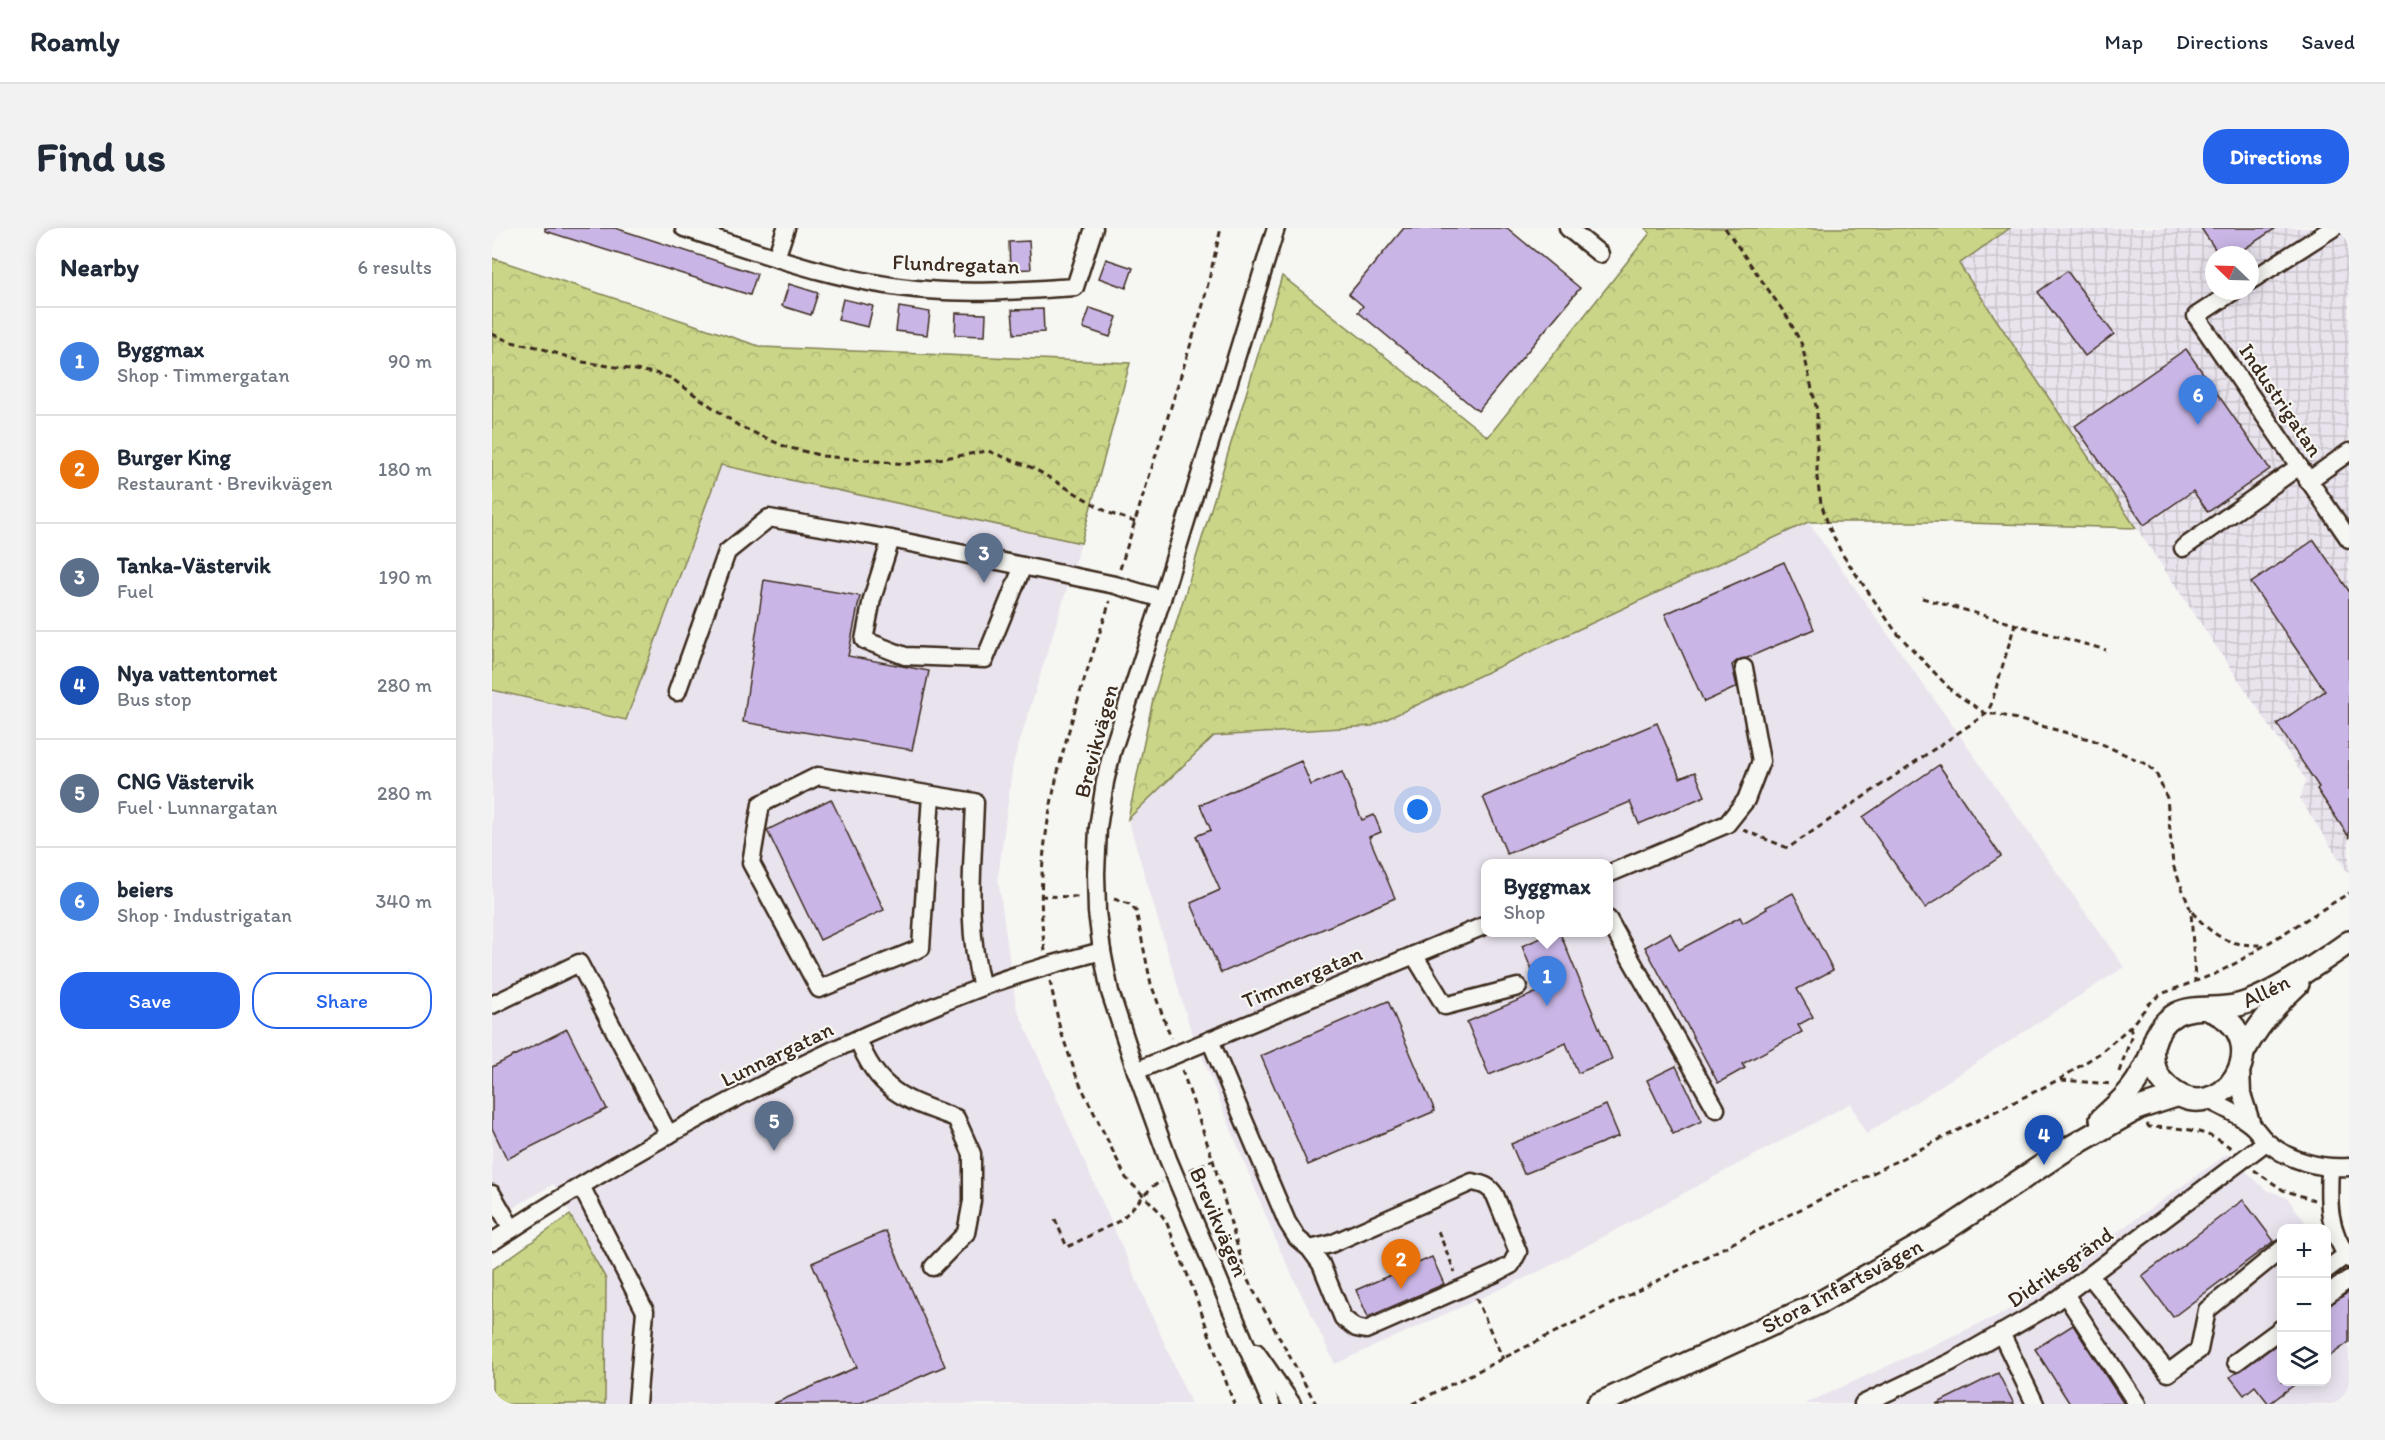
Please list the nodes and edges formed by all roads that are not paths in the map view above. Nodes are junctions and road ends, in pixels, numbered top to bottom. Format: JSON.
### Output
{"nodes":[{"id":1,"x":684,"y":228,"type":"edge"},
{"id":2,"x":786,"y":228,"type":"edge"},
{"id":3,"x":1094,"y":228,"type":"edge"},
{"id":4,"x":1276,"y":228,"type":"edge"},
{"id":5,"x":1568,"y":228,"type":"edge"},
{"id":6,"x":2332,"y":228,"type":"edge"},
{"id":7,"x":1600,"y":254,"type":"dead end"},
{"id":8,"x":776,"y":258,"type":"junction"},
{"id":9,"x":2259,"y":275,"type":"edge"},
{"id":10,"x":2220,"y":300,"type":"edge"},
{"id":11,"x":2349,"y":453,"type":"edge"},
{"id":12,"x":2303,"y":474,"type":"junction"},
{"id":13,"x":891,"y":539,"type":"junction"},
{"id":14,"x":2349,"y":539,"type":"edge"},
{"id":15,"x":2183,"y":548,"type":"dead end"},
{"id":16,"x":1023,"y":566,"type":"junction"},
{"id":17,"x":1162,"y":599,"type":"junction"},
{"id":18,"x":1744,"y":668,"type":"dead end"},
{"id":19,"x":677,"y":692,"type":"dead end"},
{"id":20,"x":931,"y":795,"type":"junction"},
{"id":21,"x":1613,"y":872,"type":"edge"},
{"id":22,"x":1481,"y":927,"type":"edge"},
{"id":23,"x":1613,"y":928,"type":"edge"},
{"id":24,"x":2349,"y":942,"type":"edge"},
{"id":25,"x":1102,"y":951,"type":"junction"},
{"id":26,"x":1414,"y":955,"type":"junction"},
{"id":27,"x":2320,"y":963,"type":"junction"},
{"id":28,"x":982,"y":987,"type":"junction"},
{"id":29,"x":1518,"y":987,"type":"dead end"},
{"id":30,"x":492,"y":1005,"type":"edge"},
{"id":31,"x":2209,"y":1010,"type":"junction"},
{"id":32,"x":858,"y":1039,"type":"junction"},
{"id":33,"x":1210,"y":1040,"type":"junction"},
{"id":34,"x":2152,"y":1052,"type":"junction"},
{"id":35,"x":2242,"y":1061,"type":"junction"},
{"id":36,"x":1136,"y":1071,"type":"junction"},
{"id":37,"x":2180,"y":1095,"type":"junction"},
{"id":38,"x":2206,"y":1099,"type":"junction"},
{"id":39,"x":1716,"y":1109,"type":"dead end"},
{"id":40,"x":2252,"y":1125,"type":"junction"},
{"id":41,"x":669,"y":1135,"type":"junction"},
{"id":42,"x":2266,"y":1142,"type":"junction"},
{"id":43,"x":2067,"y":1149,"type":"junction"},
{"id":44,"x":2349,"y":1167,"type":"edge"},
{"id":45,"x":2330,"y":1168,"type":"junction"},
{"id":46,"x":581,"y":1186,"type":"junction"},
{"id":47,"x":492,"y":1194,"type":"edge"},
{"id":48,"x":512,"y":1229,"type":"junction"},
{"id":49,"x":492,"y":1242,"type":"edge"},
{"id":50,"x":1310,"y":1249,"type":"junction"},
{"id":51,"x":2277,"y":1253,"type":"edge"},
{"id":52,"x":2348,"y":1257,"type":"edge"},
{"id":53,"x":933,"y":1267,"type":"dead end"},
{"id":54,"x":2331,"y":1267,"type":"edge"},
{"id":55,"x":2090,"y":1275,"type":"junction"},
{"id":56,"x":2349,"y":1279,"type":"edge"},
{"id":57,"x":2331,"y":1292,"type":"edge"},
{"id":58,"x":2065,"y":1294,"type":"junction"},
{"id":59,"x":1242,"y":1332,"type":"junction"},
{"id":60,"x":2278,"y":1332,"type":"edge"},
{"id":61,"x":2001,"y":1333,"type":"junction"},
{"id":62,"x":2236,"y":1362,"type":"dead end"},
{"id":63,"x":1601,"y":1403,"type":"edge"},
{"id":64,"x":637,"y":1404,"type":"edge"},
{"id":65,"x":1271,"y":1404,"type":"edge"},
{"id":66,"x":1292,"y":1404,"type":"edge"},
{"id":67,"x":1863,"y":1404,"type":"edge"},
{"id":68,"x":2035,"y":1404,"type":"edge"},
{"id":69,"x":2137,"y":1404,"type":"edge"}],
"edges":[{"from":1,"to":8,"type":"street"},
{"from":2,"to":8,"type":"street"},
{"from":3,"to":8,"type":"street","name":"Flundregatan"},
{"from":4,"to":17,"type":"street","name":"Brevikvägen"},
{"from":5,"to":7,"type":"street"},
{"from":6,"to":9,"type":"street"},
{"from":10,"to":12,"type":"street","name":"Industrigatan"},
{"from":11,"to":12,"type":"street"},
{"from":12,"to":14,"type":"street","name":"Industrigatan"},
{"from":12,"to":15,"type":"street"},
{"from":13,"to":16,"type":"street"},
{"from":13,"to":16,"type":"street"},
{"from":13,"to":19,"type":"street"},
{"from":16,"to":17,"type":"street"},
{"from":17,"to":25,"type":"street","name":"Brevikvägen"},
{"from":18,"to":21,"type":"street"},
{"from":20,"to":20,"type":"street"},
{"from":20,"to":28,"type":"street"},
{"from":22,"to":26,"type":"street","name":"Timmergatan"},
{"from":23,"to":39,"type":"street"},
{"from":24,"to":27,"type":"main road","name":"Allén"},
{"from":25,"to":28,"type":"street","name":"Lunnargatan"},
{"from":25,"to":36,"type":"street","name":"Brevikvägen"},
{"from":26,"to":29,"type":"street"},
{"from":26,"to":33,"type":"street","name":"Timmergatan"},
{"from":27,"to":31,"type":"main road","name":"Allén"},
{"from":27,"to":35,"type":"main road","name":"Allén"},
{"from":28,"to":32,"type":"street","name":"Lunnargatan"},
{"from":30,"to":41,"type":"street"},
{"from":31,"to":34,"type":"main road"},
{"from":31,"to":35,"type":"main road"},
{"from":32,"to":41,"type":"street","name":"Lunnargatan"},
{"from":32,"to":53,"type":"street"},
{"from":33,"to":36,"type":"street","name":"Timmergatan"},
{"from":33,"to":50,"type":"street"},
{"from":34,"to":37,"type":"main road"},
{"from":34,"to":43,"type":"main road","name":"Stora Infartsvägen"},
{"from":35,"to":38,"type":"main road"},
{"from":35,"to":40,"type":"street"},
{"from":36,"to":59,"type":"street","name":"Brevikvägen"},
{"from":37,"to":38,"type":"main road"},
{"from":37,"to":43,"type":"main road","name":"Stora Infartsvägen"},
{"from":38,"to":40,"type":"street"},
{"from":40,"to":42,"type":"street"},
{"from":41,"to":46,"type":"street","name":"Lunnargatan"},
{"from":42,"to":45,"type":"street"},
{"from":42,"to":55,"type":"street","name":"Didriksgränd"},
{"from":43,"to":63,"type":"main road","name":"Stora Infartsvägen"},
{"from":44,"to":45,"type":"street"},
{"from":45,"to":52,"type":"street"},
{"from":46,"to":48,"type":"street","name":"Lunnargatan"},
{"from":46,"to":64,"type":"street"},
{"from":47,"to":48,"type":"street"},
{"from":48,"to":49,"type":"street","name":"Lunnargatan"},
{"from":50,"to":50,"type":"street"},
{"from":51,"to":55,"type":"street"},
{"from":52,"to":54,"type":"street"},
{"from":55,"to":58,"type":"street","name":"Didriksgränd"},
{"from":56,"to":57,"type":"street"},
{"from":58,"to":61,"type":"street","name":"Didriksgränd"},
{"from":58,"to":69,"type":"street"},
{"from":59,"to":65,"type":"street","name":"Brevikvägen"},
{"from":59,"to":66,"type":"street","name":"Brevikvägen"},
{"from":60,"to":62,"type":"street"},
{"from":61,"to":67,"type":"street","name":"Didriksgränd"},
{"from":61,"to":68,"type":"street"}]}
